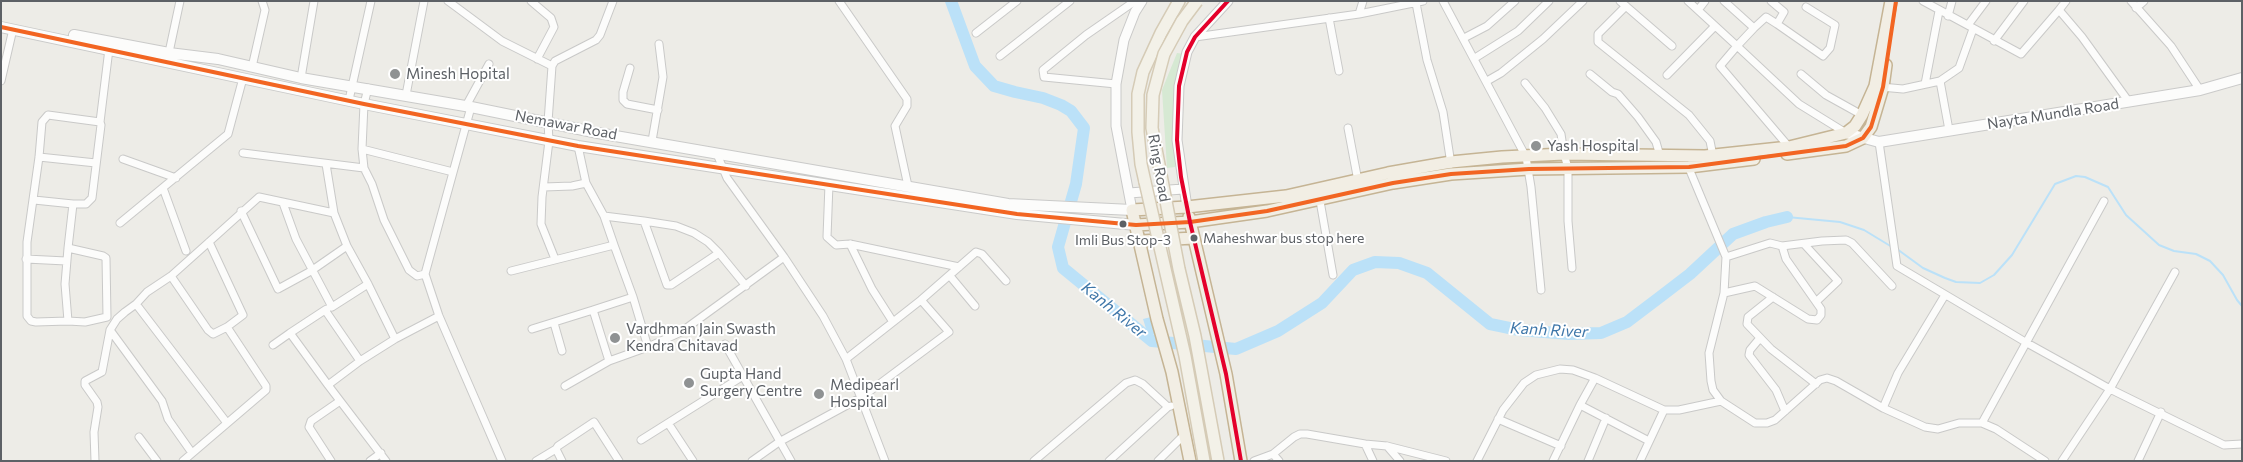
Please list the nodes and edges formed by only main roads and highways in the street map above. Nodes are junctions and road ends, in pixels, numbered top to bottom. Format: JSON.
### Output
{"nodes":[{"id":1,"x":1179,"y":1,"type":"edge"},
{"id":2,"x":1197,"y":1,"type":"edge"},
{"id":3,"x":1891,"y":1,"type":"edge"},
{"id":4,"x":1896,"y":1,"type":"edge"},
{"id":5,"x":1,"y":22,"type":"edge"},
{"id":6,"x":1,"y":27,"type":"edge"},
{"id":7,"x":168,"y":58,"type":"junction"},
{"id":8,"x":2242,"y":78,"type":"edge"},
{"id":9,"x":1879,"y":86,"type":"junction"},
{"id":10,"x":1846,"y":133,"type":"junction"},
{"id":11,"x":1863,"y":138,"type":"junction"},
{"id":12,"x":1451,"y":168,"type":"junction"},
{"id":13,"x":1346,"y":189,"type":"junction"},
{"id":14,"x":1287,"y":202,"type":"junction"},
{"id":15,"x":1187,"y":207,"type":"junction"},
{"id":16,"x":1132,"y":210,"type":"junction"},
{"id":17,"x":1190,"y":222,"type":"junction"},
{"id":18,"x":1136,"y":225,"type":"junction"},
{"id":19,"x":1193,"y":238,"type":"junction"},
{"id":20,"x":1141,"y":241,"type":"junction"},
{"id":21,"x":1190,"y":461,"type":"edge"},
{"id":22,"x":1204,"y":461,"type":"edge"},
{"id":23,"x":1218,"y":461,"type":"edge"},
{"id":24,"x":1242,"y":461,"type":"edge"}],
"edges":[{"from":1,"to":22,"type":"main road","name":"Ring Road","bridge":true},
{"from":2,"to":23,"type":"main road","name":"Ring Road","bridge":true},
{"from":3,"to":9,"type":"highway"},
{"from":4,"to":9,"type":"highway"},
{"from":5,"to":7,"type":"main road","name":"Nemawar Road"},
{"from":6,"to":7,"type":"main road"},
{"from":7,"to":16,"type":"main road","name":"Nemawar Road"},
{"from":7,"to":18,"type":"main road"},
{"from":8,"to":11,"type":"main road","name":"Nayta Mundla Road"},
{"from":9,"to":10,"type":"highway"},
{"from":9,"to":11,"type":"highway"},
{"from":10,"to":11,"type":"main road","name":"Nayta Mundla Road"},
{"from":10,"to":12,"type":"highway"},
{"from":11,"to":12,"type":"highway"},
{"from":12,"to":13,"type":"highway"},
{"from":12,"to":13,"type":"highway"},
{"from":13,"to":14,"type":"highway"},
{"from":13,"to":14,"type":"highway"},
{"from":14,"to":15,"type":"highway"},
{"from":14,"to":17,"type":"highway"},
{"from":15,"to":16,"type":"highway"},
{"from":15,"to":17,"type":"highway"},
{"from":16,"to":18,"type":"highway"},
{"from":17,"to":18,"type":"highway"},
{"from":17,"to":19,"type":"highway"},
{"from":18,"to":20,"type":"highway"},
{"from":19,"to":20,"type":"highway"},
{"from":19,"to":24,"type":"highway"},
{"from":20,"to":21,"type":"highway"}]}
